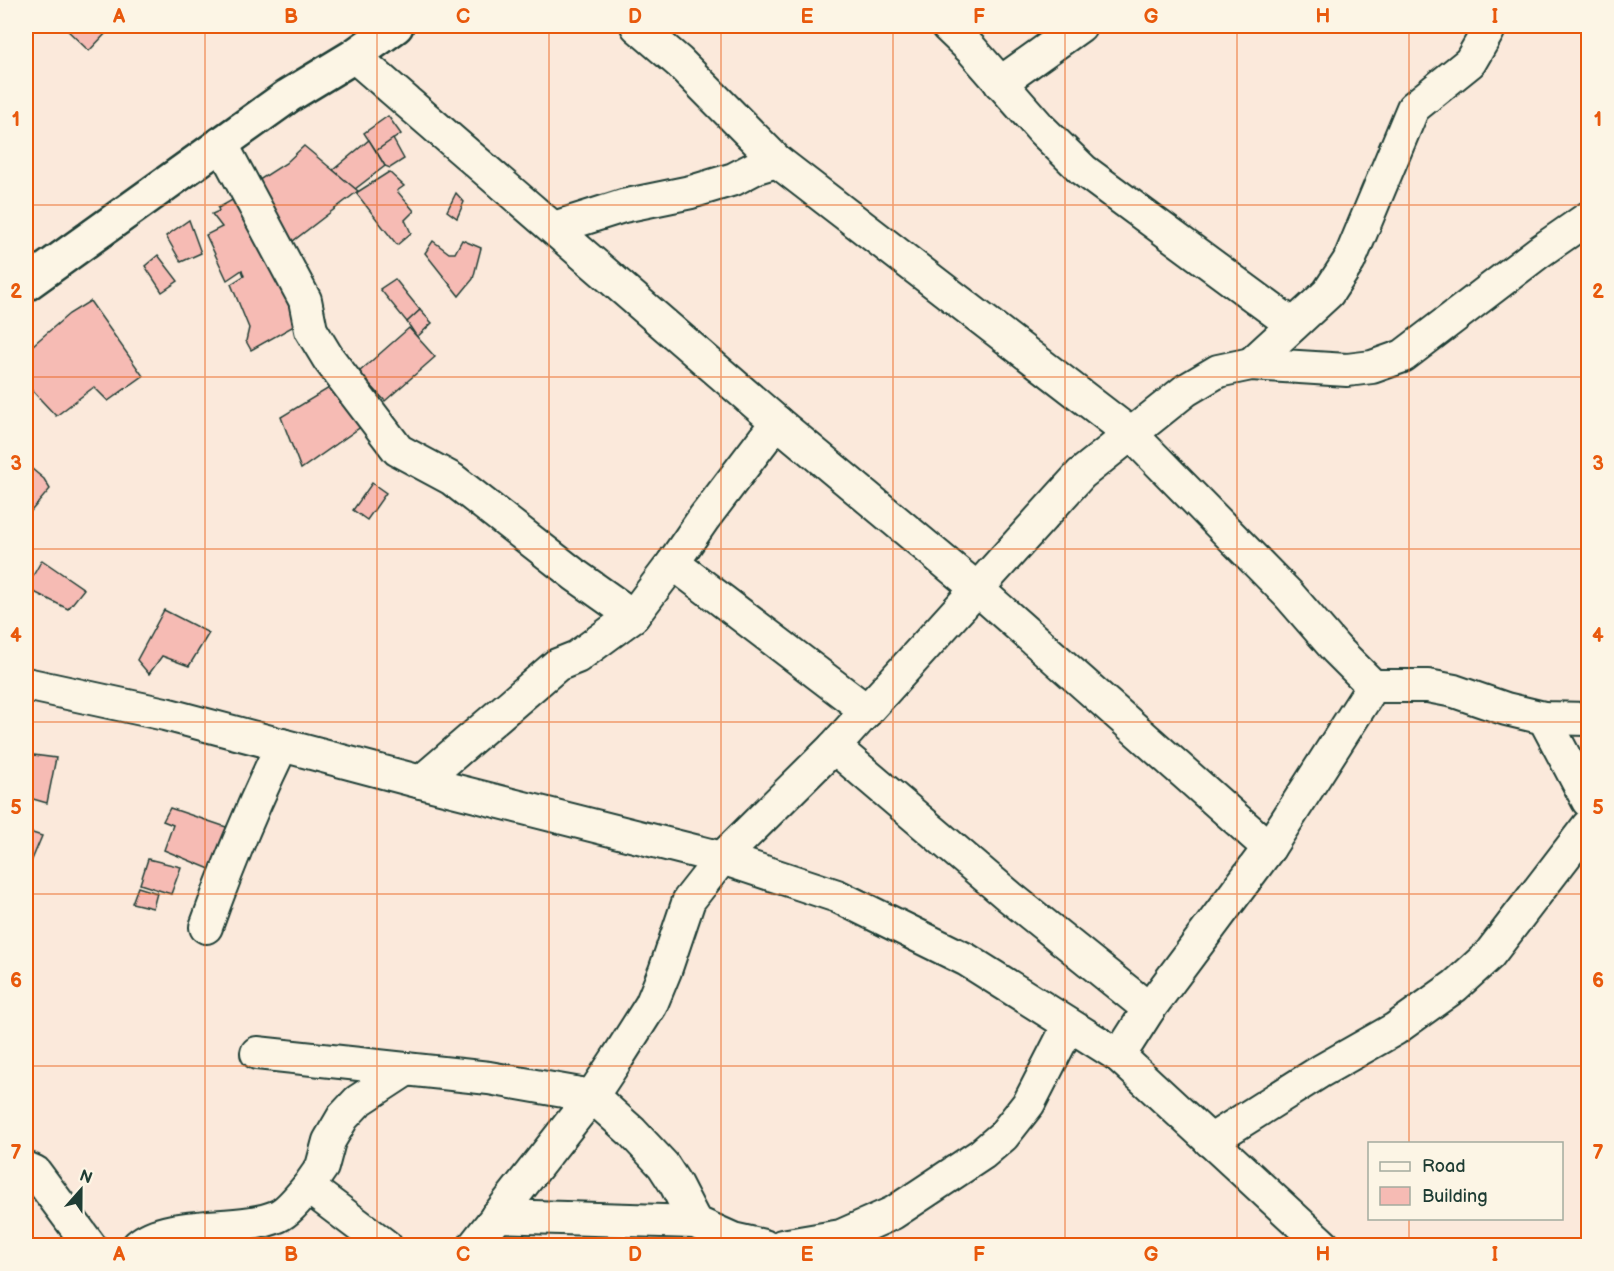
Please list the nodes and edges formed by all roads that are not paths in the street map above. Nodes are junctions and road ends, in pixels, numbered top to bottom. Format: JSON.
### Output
{"nodes":[{"id":1,"x":396,"y":26,"type":"edge"},
{"id":2,"x":637,"y":26,"type":"edge"},
{"id":3,"x":947,"y":26,"type":"edge"},
{"id":4,"x":1080,"y":26,"type":"edge"},
{"id":5,"x":1488,"y":26,"type":"edge"},
{"id":6,"x":354,"y":56,"type":"junction"},
{"id":7,"x":1000,"y":83,"type":"junction"},
{"id":8,"x":221,"y":143,"type":"junction"},
{"id":9,"x":777,"y":161,"type":"junction"},
{"id":10,"x":1588,"y":218,"type":"edge"},
{"id":11,"x":554,"y":228,"type":"junction"},
{"id":12,"x":26,"y":284,"type":"edge"},
{"id":13,"x":1293,"y":326,"type":"junction"},
{"id":14,"x":1251,"y":364,"type":"junction"},
{"id":15,"x":777,"y":422,"type":"junction"},
{"id":16,"x":1131,"y":434,"type":"junction"},
{"id":17,"x":673,"y":563,"type":"junction"},
{"id":18,"x":976,"y":588,"type":"junction"},
{"id":19,"x":633,"y":616,"type":"junction"},
{"id":20,"x":26,"y":684,"type":"edge"},
{"id":21,"x":1372,"y":686,"type":"junction"},
{"id":22,"x":867,"y":711,"type":"junction"},
{"id":23,"x":1544,"y":718,"type":"junction"},
{"id":24,"x":1588,"y":719,"type":"edge"},
{"id":25,"x":282,"y":745,"type":"junction"},
{"id":26,"x":834,"y":747,"type":"junction"},
{"id":27,"x":421,"y":782,"type":"junction"},
{"id":28,"x":1588,"y":801,"type":"edge"},
{"id":29,"x":1588,"y":826,"type":"edge"},
{"id":30,"x":1269,"y":848,"type":"junction"},
{"id":31,"x":722,"y":858,"type":"junction"},
{"id":32,"x":206,"y":927,"type":"dead end"},
{"id":33,"x":1149,"y":1009,"type":"junction"},
{"id":34,"x":1070,"y":1025,"type":"junction"},
{"id":35,"x":257,"y":1053,"type":"dead end"},
{"id":36,"x":1119,"y":1056,"type":"junction"},
{"id":37,"x":407,"y":1069,"type":"junction"},
{"id":38,"x":592,"y":1096,"type":"junction"},
{"id":39,"x":1210,"y":1141,"type":"junction"},
{"id":40,"x":26,"y":1168,"type":"edge"},
{"id":41,"x":308,"y":1187,"type":"junction"},
{"id":42,"x":497,"y":1216,"type":"junction"},
{"id":43,"x":695,"y":1222,"type":"junction"},
{"id":44,"x":735,"y":1242,"type":"edge"},
{"id":45,"x":90,"y":1245,"type":"edge"},
{"id":46,"x":138,"y":1245,"type":"edge"},
{"id":47,"x":386,"y":1245,"type":"edge"},
{"id":48,"x":474,"y":1245,"type":"edge"},
{"id":49,"x":764,"y":1245,"type":"edge"},
{"id":50,"x":782,"y":1245,"type":"edge"},
{"id":51,"x":1324,"y":1245,"type":"edge"}],
"edges":[{"from":1,"to":6,"type":"street"},
{"from":2,"to":9,"type":"street"},
{"from":3,"to":7,"type":"street"},
{"from":4,"to":7,"type":"street"},
{"from":5,"to":13,"type":"street"},
{"from":6,"to":8,"type":"street"},
{"from":6,"to":11,"type":"street"},
{"from":7,"to":13,"type":"street"},
{"from":8,"to":12,"type":"street"},
{"from":8,"to":19,"type":"street"},
{"from":9,"to":11,"type":"street"},
{"from":9,"to":16,"type":"street"},
{"from":10,"to":14,"type":"street"},
{"from":11,"to":15,"type":"street"},
{"from":13,"to":14,"type":"street"},
{"from":14,"to":16,"type":"street"},
{"from":15,"to":17,"type":"street"},
{"from":15,"to":18,"type":"street"},
{"from":16,"to":18,"type":"street"},
{"from":16,"to":21,"type":"street"},
{"from":17,"to":19,"type":"street"},
{"from":17,"to":22,"type":"street"},
{"from":18,"to":22,"type":"street"},
{"from":18,"to":30,"type":"street"},
{"from":19,"to":27,"type":"street"},
{"from":20,"to":25,"type":"street"},
{"from":21,"to":23,"type":"street"},
{"from":21,"to":30,"type":"street"},
{"from":22,"to":26,"type":"street"},
{"from":23,"to":24,"type":"street"},
{"from":23,"to":28,"type":"street"},
{"from":25,"to":27,"type":"street"},
{"from":25,"to":32,"type":"street"},
{"from":26,"to":31,"type":"street"},
{"from":26,"to":33,"type":"street"},
{"from":27,"to":31,"type":"street"},
{"from":29,"to":39,"type":"street"},
{"from":30,"to":33,"type":"street"},
{"from":31,"to":34,"type":"street"},
{"from":31,"to":38,"type":"street"},
{"from":33,"to":36,"type":"street"},
{"from":34,"to":36,"type":"street"},
{"from":34,"to":50,"type":"street"},
{"from":35,"to":37,"type":"street"},
{"from":36,"to":39,"type":"street"},
{"from":37,"to":38,"type":"street"},
{"from":37,"to":41,"type":"street"},
{"from":38,"to":42,"type":"street"},
{"from":38,"to":43,"type":"street"},
{"from":39,"to":51,"type":"street"},
{"from":40,"to":45,"type":"street"},
{"from":41,"to":46,"type":"street"},
{"from":41,"to":47,"type":"street"},
{"from":42,"to":43,"type":"street"},
{"from":42,"to":48,"type":"street"},
{"from":43,"to":44,"type":"street"},
{"from":44,"to":49,"type":"street"}]}
